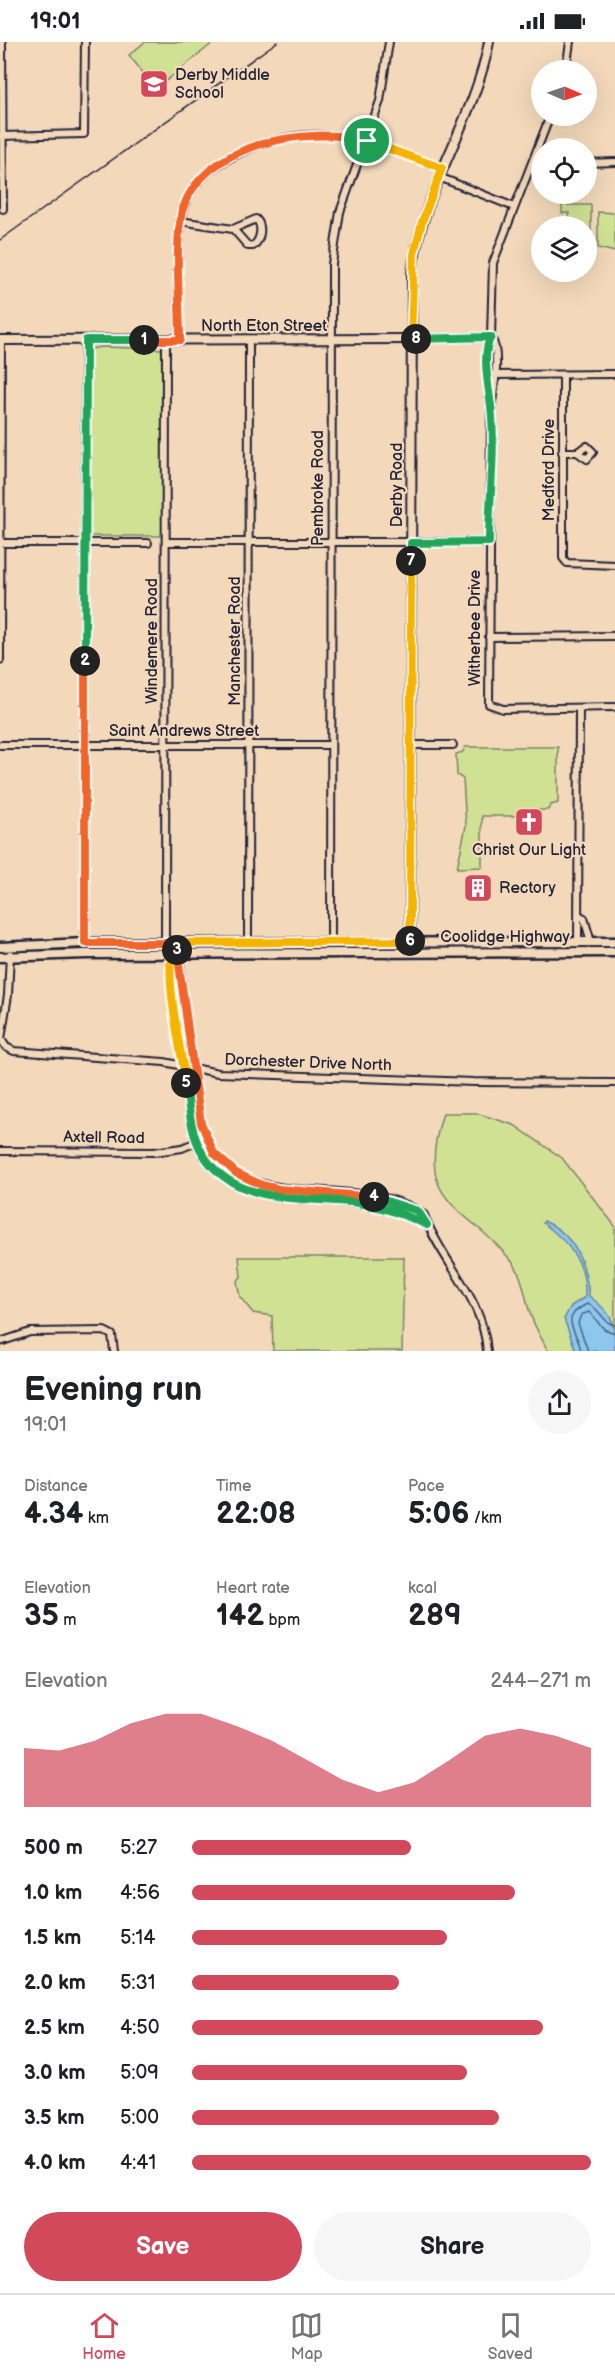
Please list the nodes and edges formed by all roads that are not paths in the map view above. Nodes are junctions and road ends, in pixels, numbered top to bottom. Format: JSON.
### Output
{"nodes":[{"id":1,"x":2,"y":42,"type":"edge"},
{"id":2,"x":85,"y":42,"type":"edge"},
{"id":3,"x":389,"y":42,"type":"edge"},
{"id":4,"x":489,"y":42,"type":"edge"},
{"id":5,"x":570,"y":42,"type":"edge"},
{"id":6,"x":567,"y":60,"type":"edge"},
{"id":7,"x":1,"y":136,"type":"edge"},
{"id":8,"x":367,"y":141,"type":"junction"},
{"id":9,"x":615,"y":162,"type":"edge"},
{"id":10,"x":597,"y":163,"type":"edge"},
{"id":11,"x":531,"y":165,"type":"edge"},
{"id":12,"x":442,"y":168,"type":"junction"},
{"id":13,"x":439,"y":177,"type":"junction"},
{"id":14,"x":514,"y":207,"type":"junction"},
{"id":15,"x":3,"y":209,"type":"dead end"},
{"id":16,"x":180,"y":221,"type":"junction"},
{"id":17,"x":233,"y":229,"type":"junction"},
{"id":18,"x":491,"y":337,"type":"junction"},
{"id":19,"x":411,"y":339,"type":"junction"},
{"id":20,"x":0,"y":340,"type":"edge"},
{"id":21,"x":86,"y":340,"type":"junction"},
{"id":22,"x":166,"y":340,"type":"junction"},
{"id":23,"x":180,"y":340,"type":"junction"},
{"id":24,"x":249,"y":340,"type":"junction"},
{"id":25,"x":332,"y":340,"type":"junction"},
{"id":26,"x":615,"y":374,"type":"edge"},
{"id":27,"x":487,"y":375,"type":"junction"},
{"id":28,"x":495,"y":375,"type":"junction"},
{"id":29,"x":562,"y":375,"type":"junction"},
{"id":30,"x":491,"y":408,"type":"junction"},
{"id":31,"x":562,"y":452,"type":"junction"},
{"id":32,"x":577,"y":452,"type":"dead end"},
{"id":33,"x":86,"y":542,"type":"junction"},
{"id":34,"x":166,"y":542,"type":"junction"},
{"id":35,"x":331,"y":542,"type":"junction"},
{"id":36,"x":489,"y":542,"type":"junction"},
{"id":37,"x":0,"y":543,"type":"edge"},
{"id":38,"x":148,"y":543,"type":"dead end"},
{"id":39,"x":249,"y":543,"type":"junction"},
{"id":40,"x":411,"y":543,"type":"junction"},
{"id":41,"x":615,"y":565,"type":"edge"},
{"id":42,"x":615,"y":636,"type":"edge"},
{"id":43,"x":489,"y":637,"type":"junction"},
{"id":44,"x":0,"y":660,"type":"edge"},
{"id":45,"x":615,"y":707,"type":"edge"},
{"id":46,"x":579,"y":708,"type":"junction"},
{"id":47,"x":165,"y":744,"type":"junction"},
{"id":48,"x":0,"y":745,"type":"edge"},
{"id":49,"x":85,"y":745,"type":"junction"},
{"id":50,"x":248,"y":745,"type":"junction"},
{"id":51,"x":331,"y":745,"type":"junction"},
{"id":52,"x":410,"y":745,"type":"junction"},
{"id":53,"x":453,"y":745,"type":"dead end"},
{"id":54,"x":579,"y":915,"type":"junction"},
{"id":55,"x":248,"y":942,"type":"junction"},
{"id":56,"x":331,"y":942,"type":"junction"},
{"id":57,"x":410,"y":942,"type":"junction"},
{"id":58,"x":458,"y":942,"type":"junction"},
{"id":59,"x":578,"y":942,"type":"junction"},
{"id":60,"x":591,"y":942,"type":"junction"},
{"id":61,"x":615,"y":942,"type":"edge"},
{"id":62,"x":85,"y":943,"type":"junction"},
{"id":63,"x":169,"y":943,"type":"junction"},
{"id":64,"x":0,"y":945,"type":"edge"},
{"id":65,"x":10,"y":946,"type":"junction"},
{"id":66,"x":454,"y":952,"type":"junction"},
{"id":67,"x":615,"y":952,"type":"edge"},
{"id":68,"x":175,"y":953,"type":"junction"},
{"id":69,"x":0,"y":957,"type":"edge"},
{"id":70,"x":10,"y":957,"type":"junction"},
{"id":71,"x":184,"y":1067,"type":"junction"},
{"id":72,"x":193,"y":1069,"type":"junction"},
{"id":73,"x":615,"y":1083,"type":"edge"},
{"id":74,"x":205,"y":1138,"type":"junction"},
{"id":75,"x":197,"y":1142,"type":"junction"},
{"id":76,"x":0,"y":1151,"type":"edge"},
{"id":77,"x":427,"y":1225,"type":"junction"},
{"id":78,"x":0,"y":1342,"type":"edge"},
{"id":79,"x":114,"y":1351,"type":"edge"},
{"id":80,"x":487,"y":1351,"type":"edge"}],
"edges":[{"from":1,"to":7,"type":"street"},
{"from":2,"to":7,"type":"street"},
{"from":3,"to":8,"type":"street","name":"Pembroke Road"},
{"from":4,"to":12,"type":"street","name":"Derby Road"},
{"from":5,"to":6,"type":"street"},
{"from":7,"to":15,"type":"street"},
{"from":8,"to":12,"type":"street"},
{"from":8,"to":16,"type":"street"},
{"from":8,"to":25,"type":"street","name":"Pembroke Road"},
{"from":9,"to":10,"type":"street"},
{"from":11,"to":14,"type":"street","name":"Witherbee Drive"},
{"from":12,"to":13,"type":"street","name":"Derby Road"},
{"from":13,"to":14,"type":"street"},
{"from":13,"to":19,"type":"street","name":"Derby Road"},
{"from":14,"to":18,"type":"street","name":"Witherbee Drive"},
{"from":16,"to":17,"type":"street"},
{"from":16,"to":23,"type":"street"},
{"from":17,"to":17,"type":"street"},
{"from":18,"to":19,"type":"street","name":"North Eton Street"},
{"from":18,"to":27,"type":"street","name":"Witherbee Drive"},
{"from":18,"to":28,"type":"street","name":"Witherbee Drive"},
{"from":19,"to":25,"type":"street","name":"North Eton Street"},
{"from":19,"to":40,"type":"street","name":"Derby Road"},
{"from":20,"to":21,"type":"street","name":"North Eton Street"},
{"from":20,"to":37,"type":"street"},
{"from":21,"to":22,"type":"street","name":"North Eton Street"},
{"from":21,"to":33,"type":"street"},
{"from":22,"to":23,"type":"street","name":"North Eton Street"},
{"from":22,"to":34,"type":"street","name":"Windemere Road"},
{"from":23,"to":24,"type":"street","name":"North Eton Street"},
{"from":24,"to":25,"type":"street","name":"North Eton Street"},
{"from":24,"to":39,"type":"street","name":"Manchester Road"},
{"from":25,"to":35,"type":"street","name":"Pembroke Road"},
{"from":26,"to":29,"type":"street"},
{"from":27,"to":28,"type":"street"},
{"from":27,"to":30,"type":"street","name":"Witherbee Drive"},
{"from":28,"to":29,"type":"street"},
{"from":28,"to":30,"type":"street","name":"Witherbee Drive"},
{"from":29,"to":31,"type":"street","name":"Medford Drive"},
{"from":30,"to":36,"type":"street","name":"Witherbee Drive"},
{"from":31,"to":32,"type":"street"},
{"from":31,"to":41,"type":"street","name":"Medford Drive"},
{"from":33,"to":37,"type":"street"},
{"from":33,"to":38,"type":"street"},
{"from":33,"to":49,"type":"street"},
{"from":34,"to":39,"type":"street"},
{"from":34,"to":47,"type":"street","name":"Windemere Road"},
{"from":35,"to":39,"type":"street"},
{"from":35,"to":40,"type":"street"},
{"from":35,"to":51,"type":"street","name":"Pembroke Road"},
{"from":36,"to":40,"type":"street"},
{"from":36,"to":43,"type":"street","name":"Witherbee Drive"},
{"from":37,"to":44,"type":"street"},
{"from":39,"to":50,"type":"street","name":"Manchester Road"},
{"from":40,"to":52,"type":"street","name":"Derby Road"},
{"from":42,"to":43,"type":"street"},
{"from":43,"to":46,"type":"street","name":"Witherbee Drive"},
{"from":45,"to":46,"type":"street"},
{"from":46,"to":54,"type":"street"},
{"from":47,"to":49,"type":"street","name":"Saint Andrews Street"},
{"from":47,"to":50,"type":"street","name":"Saint Andrews Street"},
{"from":47,"to":63,"type":"street","name":"Windemere Road"},
{"from":48,"to":49,"type":"street","name":"Saint Andrews Street"},
{"from":49,"to":62,"type":"street"},
{"from":50,"to":51,"type":"street","name":"Saint Andrews Street"},
{"from":50,"to":55,"type":"street","name":"Manchester Road"},
{"from":51,"to":56,"type":"street","name":"Pembroke Road"},
{"from":52,"to":53,"type":"street"},
{"from":52,"to":57,"type":"street","name":"Derby Road"},
{"from":54,"to":59,"type":"street"},
{"from":54,"to":60,"type":"street"},
{"from":55,"to":56,"type":"main road","name":"Coolidge Highway"},
{"from":55,"to":63,"type":"main road","name":"Coolidge Highway"},
{"from":56,"to":57,"type":"main road","name":"Coolidge Highway"},
{"from":57,"to":58,"type":"main road","name":"Coolidge Highway"},
{"from":58,"to":59,"type":"main road","name":"Coolidge Highway"},
{"from":58,"to":66,"type":"main road"},
{"from":59,"to":60,"type":"main road","name":"Coolidge Highway"},
{"from":60,"to":61,"type":"main road","name":"Coolidge Highway"},
{"from":62,"to":63,"type":"main road","name":"Coolidge Highway"},
{"from":62,"to":65,"type":"main road","name":"Coolidge Highway"},
{"from":63,"to":68,"type":"street","name":"Windemere Road"},
{"from":64,"to":65,"type":"main road","name":"Coolidge Highway"},
{"from":65,"to":70,"type":"street"},
{"from":66,"to":67,"type":"main road","name":"Coolidge Highway"},
{"from":66,"to":68,"type":"main road","name":"Coolidge Highway"},
{"from":68,"to":70,"type":"main road","name":"Coolidge Highway"},
{"from":68,"to":71,"type":"street"},
{"from":68,"to":72,"type":"street"},
{"from":69,"to":70,"type":"main road","name":"Coolidge Highway"},
{"from":70,"to":71,"type":"street","name":"Dorchester Drive North"},
{"from":71,"to":72,"type":"street","name":"Dorchester Drive North"},
{"from":71,"to":75,"type":"street"},
{"from":72,"to":73,"type":"street","name":"Dorchester Drive North"},
{"from":72,"to":74,"type":"street"},
{"from":74,"to":75,"type":"street","name":"Axtell Road"},
{"from":74,"to":77,"type":"street"},
{"from":75,"to":76,"type":"street","name":"Axtell Road"},
{"from":75,"to":77,"type":"street"},
{"from":77,"to":80,"type":"street"},
{"from":78,"to":79,"type":"street"}]}
